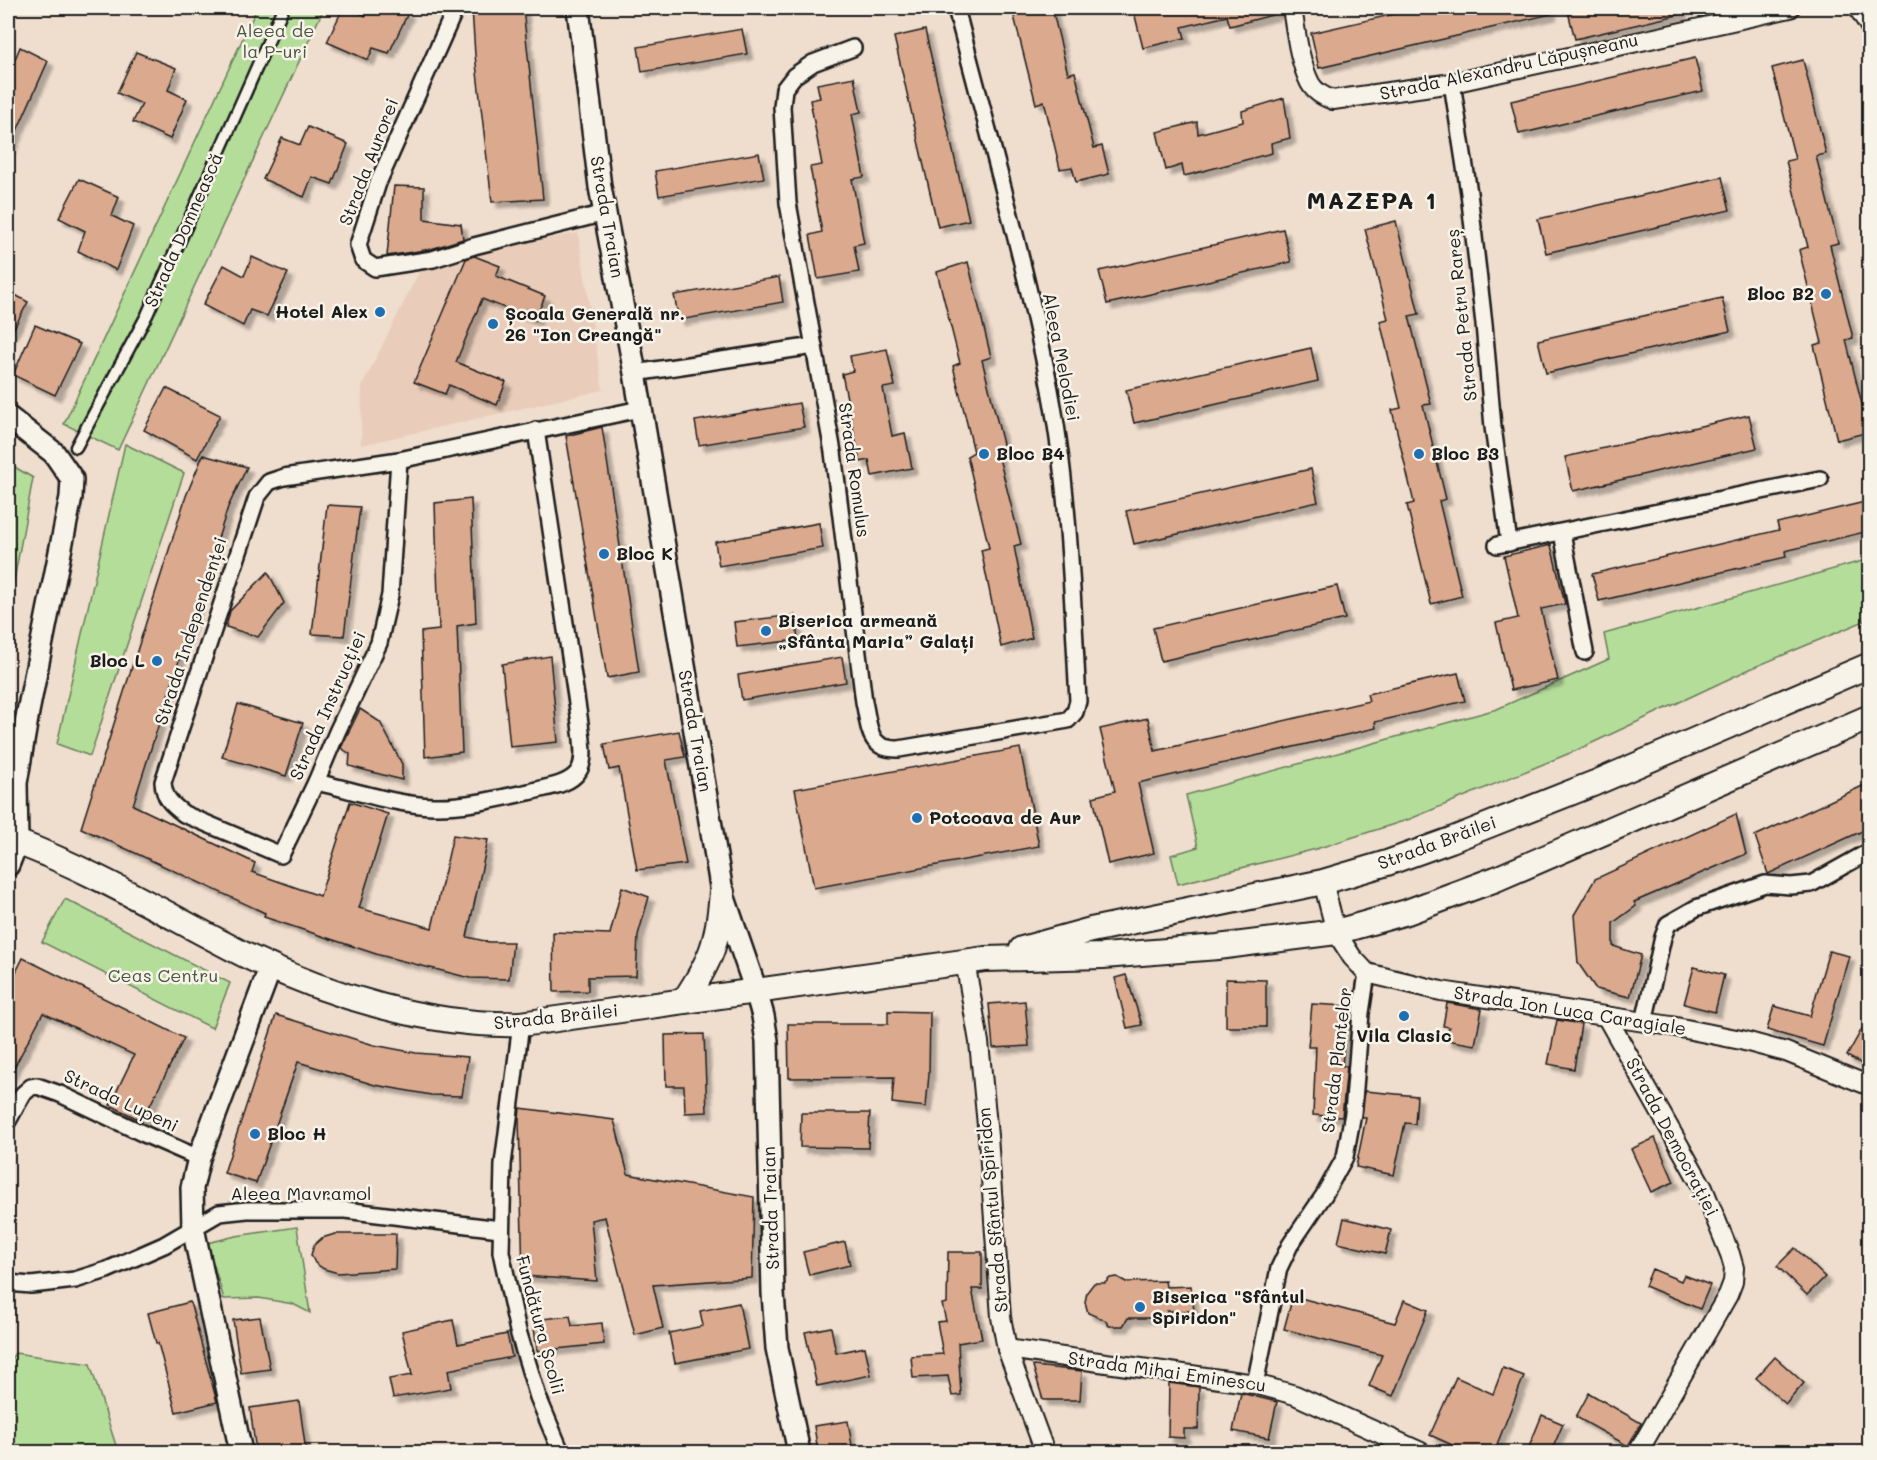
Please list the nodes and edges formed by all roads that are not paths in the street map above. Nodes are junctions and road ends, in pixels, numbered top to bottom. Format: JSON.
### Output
{"nodes":[{"id":1,"x":283,"y":8,"type":"edge"},
{"id":2,"x":578,"y":8,"type":"edge"},
{"id":3,"x":956,"y":8,"type":"edge"},
{"id":4,"x":1292,"y":8,"type":"edge"},
{"id":5,"x":1790,"y":8,"type":"edge"},
{"id":6,"x":1858,"y":8,"type":"edge"},
{"id":7,"x":453,"y":14,"type":"dead end"},
{"id":8,"x":1869,"y":27,"type":"edge"},
{"id":9,"x":853,"y":48,"type":"dead end"},
{"id":10,"x":1452,"y":83,"type":"junction"},
{"id":11,"x":605,"y":213,"type":"junction"},
{"id":12,"x":814,"y":346,"type":"junction"},
{"id":13,"x":635,"y":373,"type":"junction"},
{"id":14,"x":640,"y":409,"type":"junction"},
{"id":15,"x":8,"y":417,"type":"edge"},
{"id":16,"x":536,"y":430,"type":"junction"},
{"id":17,"x":76,"y":447,"type":"dead end"},
{"id":18,"x":399,"y":460,"type":"junction"},
{"id":19,"x":1820,"y":479,"type":"dead end"},
{"id":20,"x":1562,"y":533,"type":"junction"},
{"id":21,"x":1585,"y":652,"type":"dead end"},
{"id":22,"x":1869,"y":665,"type":"edge"},
{"id":23,"x":1869,"y":717,"type":"edge"},
{"id":24,"x":1068,"y":720,"type":"joint"},
{"id":25,"x":316,"y":782,"type":"junction"},
{"id":26,"x":17,"y":842,"type":"junction"},
{"id":27,"x":1869,"y":851,"type":"edge"},
{"id":28,"x":281,"y":855,"type":"joint"},
{"id":29,"x":8,"y":865,"type":"edge"},
{"id":30,"x":1323,"y":882,"type":"junction"},
{"id":31,"x":723,"y":892,"type":"junction"},
{"id":32,"x":1336,"y":932,"type":"junction"},
{"id":33,"x":975,"y":960,"type":"junction"},
{"id":34,"x":271,"y":966,"type":"junction"},
{"id":35,"x":1367,"y":973,"type":"junction"},
{"id":36,"x":756,"y":991,"type":"junction"},
{"id":37,"x":684,"y":1000,"type":"junction"},
{"id":38,"x":1606,"y":1016,"type":"junction"},
{"id":39,"x":1644,"y":1022,"type":"junction"},
{"id":40,"x":521,"y":1024,"type":"junction"},
{"id":41,"x":1869,"y":1086,"type":"edge"},
{"id":42,"x":8,"y":1121,"type":"edge"},
{"id":43,"x":199,"y":1158,"type":"junction"},
{"id":44,"x":193,"y":1228,"type":"junction"},
{"id":45,"x":500,"y":1229,"type":"junction"},
{"id":46,"x":8,"y":1283,"type":"edge"},
{"id":47,"x":1007,"y":1349,"type":"junction"},
{"id":48,"x":1256,"y":1384,"type":"junction"},
{"id":49,"x":241,"y":1452,"type":"edge"},
{"id":50,"x":561,"y":1452,"type":"edge"},
{"id":51,"x":799,"y":1452,"type":"edge"},
{"id":52,"x":1045,"y":1452,"type":"edge"},
{"id":53,"x":1421,"y":1452,"type":"edge"},
{"id":54,"x":1638,"y":1452,"type":"edge"}],
"edges":[{"from":1,"to":17,"type":"street","name":"Strada Domnească"},
{"from":2,"to":11,"type":"main road","name":"Strada Traian"},
{"from":3,"to":24,"type":"street","name":"Aleea Melodiei"},
{"from":4,"to":10,"type":"street","name":"Strada Alexandru Lăpușneanu"},
{"from":5,"to":10,"type":"street","name":"Strada Alexandru Lăpușneanu"},
{"from":6,"to":8,"type":"street"},
{"from":7,"to":11,"type":"street","name":"Strada Aurorei"},
{"from":9,"to":12,"type":"street","name":"Strada Romulus"},
{"from":10,"to":20,"type":"street","name":"Strada Petru Rareș"},
{"from":11,"to":13,"type":"main road","name":"Strada Traian"},
{"from":12,"to":13,"type":"street"},
{"from":12,"to":24,"type":"street","name":"Strada Romulus"},
{"from":13,"to":14,"type":"main road","name":"Strada Traian"},
{"from":14,"to":16,"type":"street","name":"Strada Independenței"},
{"from":14,"to":31,"type":"main road","name":"Strada Traian"},
{"from":15,"to":26,"type":"main road"},
{"from":16,"to":18,"type":"street","name":"Strada Independenței"},
{"from":16,"to":25,"type":"street"},
{"from":18,"to":25,"type":"street","name":"Strada Instrucției"},
{"from":18,"to":28,"type":"street","name":"Strada Independenței"},
{"from":19,"to":20,"type":"street","name":"Strada Petru Rareș"},
{"from":20,"to":21,"type":"street"},
{"from":22,"to":30,"type":"main road","name":"Strada Brăilei"},
{"from":23,"to":32,"type":"main road","name":"Strada Brăilei"},
{"from":25,"to":28,"type":"street","name":"Strada Instrucției"},
{"from":26,"to":29,"type":"main road"},
{"from":26,"to":34,"type":"main road","name":"Strada Brăilei"},
{"from":27,"to":39,"type":"street"},
{"from":30,"to":32,"type":"street"},
{"from":30,"to":33,"type":"main road","name":"Strada Brăilei"},
{"from":31,"to":36,"type":"main road","name":"Strada Traian"},
{"from":31,"to":37,"type":"main road"},
{"from":32,"to":33,"type":"main road","name":"Strada Brăilei"},
{"from":32,"to":35,"type":"street"},
{"from":33,"to":36,"type":"main road","name":"Strada Brăilei"},
{"from":33,"to":47,"type":"street","name":"Strada Sfântul Spiridon"},
{"from":34,"to":40,"type":"main road","name":"Strada Brăilei"},
{"from":34,"to":43,"type":"main road"},
{"from":35,"to":38,"type":"street","name":"Strada Ion Luca Caragiale"},
{"from":35,"to":48,"type":"street","name":"Strada Plantelor"},
{"from":36,"to":37,"type":"main road","name":"Strada Brăilei"},
{"from":36,"to":51,"type":"main road","name":"Strada Traian"},
{"from":37,"to":40,"type":"main road","name":"Strada Brăilei"},
{"from":38,"to":39,"type":"street","name":"Strada Ion Luca Caragiale"},
{"from":38,"to":54,"type":"street","name":"Strada Democrației"},
{"from":39,"to":41,"type":"street","name":"Strada Ion Luca Caragiale"},
{"from":40,"to":45,"type":"street","name":"Fundătura Școlii"},
{"from":42,"to":43,"type":"street","name":"Strada Lupeni"},
{"from":43,"to":44,"type":"main road"},
{"from":44,"to":45,"type":"street","name":"Aleea Mavramol"},
{"from":44,"to":46,"type":"street","name":"Aleea Mavramol"},
{"from":44,"to":49,"type":"main road"},
{"from":45,"to":50,"type":"street","name":"Fundătura Școlii"},
{"from":47,"to":48,"type":"street","name":"Strada Mihai Eminescu"},
{"from":47,"to":52,"type":"street","name":"Strada Sfântul Spiridon"},
{"from":48,"to":53,"type":"street","name":"Strada Mihai Eminescu"}]}
